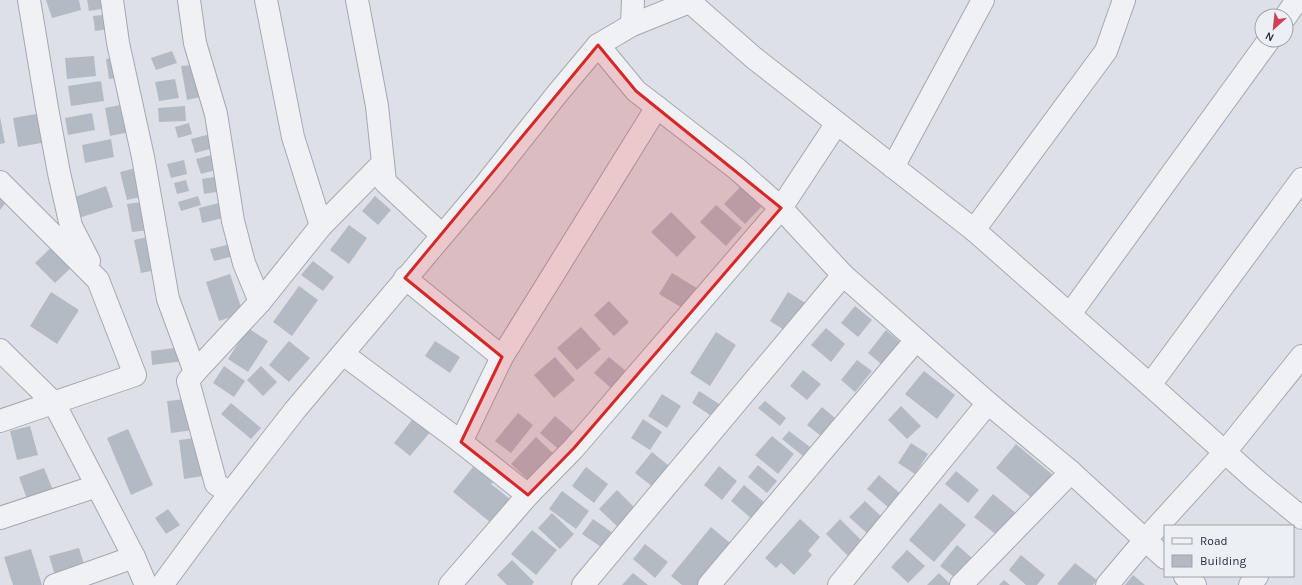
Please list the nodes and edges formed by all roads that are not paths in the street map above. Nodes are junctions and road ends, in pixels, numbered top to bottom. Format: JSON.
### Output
{"nodes":[{"id":1,"x":30,"y":0,"type":"edge"},
{"id":2,"x":112,"y":0,"type":"edge"},
{"id":3,"x":189,"y":0,"type":"edge"},
{"id":4,"x":266,"y":0,"type":"edge"},
{"id":5,"x":357,"y":0,"type":"edge"},
{"id":6,"x":633,"y":0,"type":"edge"},
{"id":7,"x":983,"y":0,"type":"edge"},
{"id":8,"x":1124,"y":0,"type":"edge"},
{"id":9,"x":692,"y":1,"type":"edge"},
{"id":10,"x":632,"y":25,"type":"junction"},
{"id":11,"x":598,"y":45,"type":"junction"},
{"id":12,"x":1263,"y":48,"type":"edge"},
{"id":13,"x":657,"y":107,"type":"junction"},
{"id":14,"x":837,"y":123,"type":"junction"},
{"id":15,"x":383,"y":163,"type":"junction"},
{"id":16,"x":893,"y":167,"type":"junction"},
{"id":17,"x":1302,"y":179,"type":"edge"},
{"id":18,"x":0,"y":182,"type":"edge"},
{"id":19,"x":781,"y":208,"type":"junction"},
{"id":20,"x":321,"y":226,"type":"junction"},
{"id":21,"x":974,"y":230,"type":"junction"},
{"id":22,"x":442,"y":234,"type":"junction"},
{"id":23,"x":843,"y":275,"type":"junction"},
{"id":24,"x":405,"y":278,"type":"junction"},
{"id":25,"x":98,"y":280,"type":"junction"},
{"id":26,"x":260,"y":302,"type":"junction"},
{"id":27,"x":1070,"y":314,"type":"junction"},
{"id":28,"x":916,"y":340,"type":"junction"},
{"id":29,"x":0,"y":350,"type":"edge"},
{"id":30,"x":343,"y":354,"type":"junction"},
{"id":31,"x":1302,"y":356,"type":"edge"},
{"id":32,"x":502,"y":357,"type":"junction"},
{"id":33,"x":195,"y":372,"type":"junction"},
{"id":34,"x":1150,"y":385,"type":"junction"},
{"id":35,"x":54,"y":403,"type":"junction"},
{"id":36,"x":988,"y":403,"type":"junction"},
{"id":37,"x":0,"y":421,"type":"edge"},
{"id":38,"x":461,"y":442,"type":"junction"},
{"id":39,"x":1225,"y":452,"type":"junction"},
{"id":40,"x":1071,"y":472,"type":"junction"},
{"id":41,"x":97,"y":486,"type":"junction"},
{"id":42,"x":230,"y":493,"type":"junction"},
{"id":43,"x":528,"y":495,"type":"junction"},
{"id":44,"x":0,"y":518,"type":"edge"},
{"id":45,"x":1302,"y":518,"type":"edge"},
{"id":46,"x":1294,"y":529,"type":"edge"},
{"id":47,"x":1146,"y":540,"type":"junction"},
{"id":48,"x":1164,"y":557,"type":"edge"},
{"id":49,"x":134,"y":558,"type":"junction"},
{"id":50,"x":1186,"y":577,"type":"edge"},
{"id":51,"x":1256,"y":577,"type":"edge"},
{"id":52,"x":54,"y":585,"type":"edge"},
{"id":53,"x":146,"y":585,"type":"edge"},
{"id":54,"x":162,"y":585,"type":"edge"},
{"id":55,"x":450,"y":585,"type":"edge"},
{"id":56,"x":583,"y":585,"type":"edge"},
{"id":57,"x":709,"y":585,"type":"edge"},
{"id":58,"x":839,"y":585,"type":"edge"},
{"id":59,"x":961,"y":585,"type":"edge"},
{"id":60,"x":1107,"y":585,"type":"edge"},
{"id":61,"x":1195,"y":585,"type":"edge"},
{"id":62,"x":1250,"y":585,"type":"edge"}],
"edges":[{"from":1,"to":25,"type":"street"},
{"from":2,"to":33,"type":"street"},
{"from":3,"to":26,"type":"street"},
{"from":4,"to":20,"type":"street"},
{"from":5,"to":15,"type":"street"},
{"from":6,"to":10,"type":"street"},
{"from":7,"to":16,"type":"street"},
{"from":8,"to":21,"type":"street"},
{"from":9,"to":10,"type":"street"},
{"from":9,"to":14,"type":"street"},
{"from":10,"to":11,"type":"street"},
{"from":11,"to":13,"type":"street"},
{"from":11,"to":22,"type":"street"},
{"from":12,"to":27,"type":"street"},
{"from":13,"to":19,"type":"street"},
{"from":13,"to":32,"type":"street"},
{"from":14,"to":16,"type":"street"},
{"from":14,"to":19,"type":"street"},
{"from":15,"to":20,"type":"street"},
{"from":15,"to":22,"type":"street"},
{"from":16,"to":21,"type":"street"},
{"from":17,"to":34,"type":"street"},
{"from":18,"to":25,"type":"street"},
{"from":19,"to":23,"type":"street"},
{"from":19,"to":43,"type":"street"},
{"from":20,"to":26,"type":"street"},
{"from":21,"to":27,"type":"street"},
{"from":22,"to":24,"type":"street"},
{"from":23,"to":28,"type":"street"},
{"from":23,"to":56,"type":"street"},
{"from":24,"to":30,"type":"street"},
{"from":24,"to":32,"type":"street"},
{"from":25,"to":35,"type":"street"},
{"from":26,"to":33,"type":"street"},
{"from":27,"to":34,"type":"street"},
{"from":28,"to":36,"type":"street"},
{"from":28,"to":57,"type":"street"},
{"from":29,"to":35,"type":"street"},
{"from":30,"to":38,"type":"street"},
{"from":30,"to":42,"type":"street"},
{"from":31,"to":39,"type":"street"},
{"from":32,"to":38,"type":"street"},
{"from":33,"to":42,"type":"street"},
{"from":34,"to":39,"type":"street"},
{"from":35,"to":37,"type":"street"},
{"from":35,"to":41,"type":"street"},
{"from":36,"to":40,"type":"street"},
{"from":36,"to":58,"type":"street"},
{"from":38,"to":43,"type":"street"},
{"from":39,"to":45,"type":"street"},
{"from":39,"to":47,"type":"street"},
{"from":40,"to":47,"type":"street"},
{"from":40,"to":59,"type":"street"},
{"from":41,"to":44,"type":"street"},
{"from":41,"to":49,"type":"street"},
{"from":42,"to":54,"type":"street"},
{"from":43,"to":55,"type":"street"},
{"from":45,"to":46,"type":"street"},
{"from":47,"to":48,"type":"street"},
{"from":47,"to":60,"type":"street"},
{"from":49,"to":52,"type":"street"},
{"from":49,"to":53,"type":"street"},
{"from":50,"to":61,"type":"street"},
{"from":51,"to":62,"type":"street"}]}
